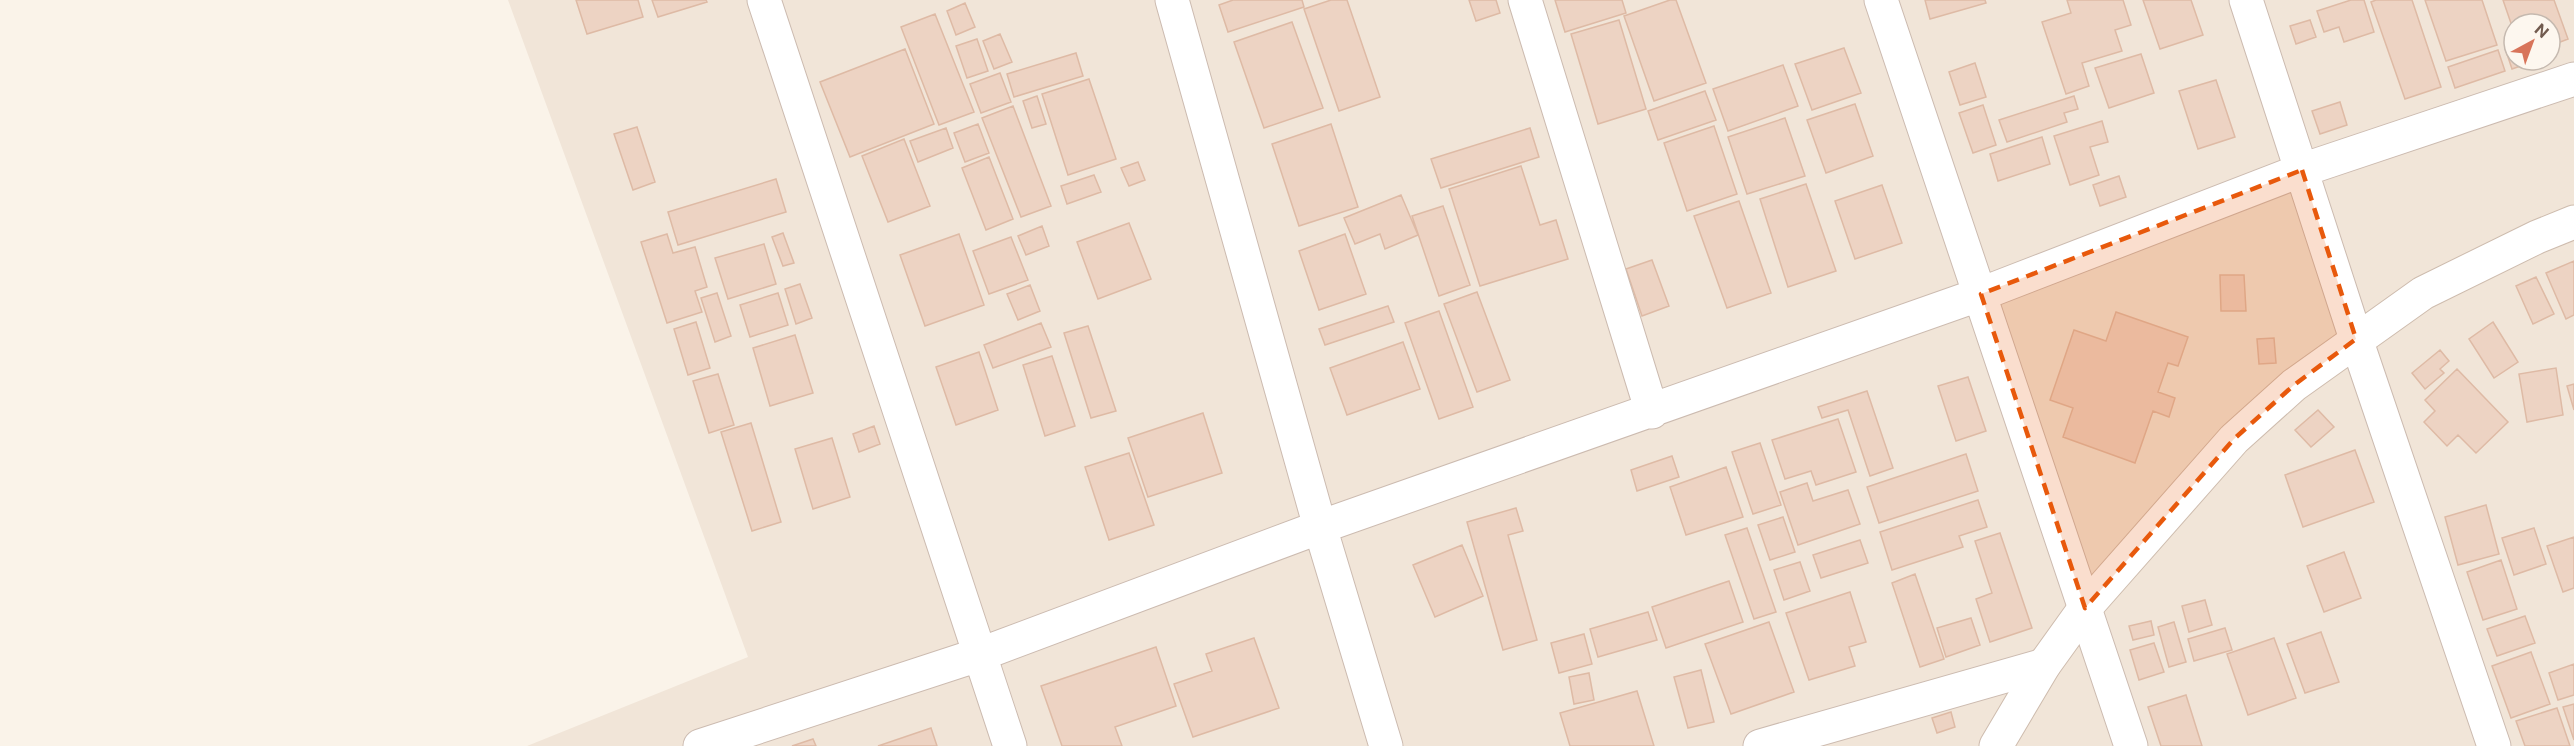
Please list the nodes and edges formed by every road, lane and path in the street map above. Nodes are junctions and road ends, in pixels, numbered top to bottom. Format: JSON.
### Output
{"nodes":[{"id":1,"x":1172,"y":0,"type":"edge"},
{"id":2,"x":1525,"y":0,"type":"edge"},
{"id":3,"x":1881,"y":0,"type":"edge"},
{"id":4,"x":2246,"y":0,"type":"edge"},
{"id":5,"x":772,"y":2,"type":"edge"},
{"id":6,"x":2574,"y":79,"type":"edge"},
{"id":7,"x":2302,"y":170,"type":"junction"},
{"id":8,"x":2574,"y":222,"type":"edge"},
{"id":9,"x":1981,"y":294,"type":"junction"},
{"id":10,"x":2355,"y":339,"type":"junction"},
{"id":11,"x":1652,"y":412,"type":"junction"},
{"id":12,"x":1320,"y":527,"type":"junction"},
{"id":13,"x":2085,"y":608,"type":"junction"},
{"id":14,"x":981,"y":654,"type":"junction"},
{"id":15,"x":2044,"y":665,"type":"junction"},
{"id":16,"x":700,"y":746,"type":"edge"},
{"id":17,"x":1010,"y":746,"type":"edge"},
{"id":18,"x":1386,"y":746,"type":"edge"},
{"id":19,"x":1760,"y":746,"type":"edge"},
{"id":20,"x":1996,"y":746,"type":"edge"},
{"id":21,"x":2131,"y":746,"type":"edge"},
{"id":22,"x":2494,"y":746,"type":"edge"}],
"edges":[{"from":1,"to":12,"type":"street"},
{"from":2,"to":11,"type":"street"},
{"from":3,"to":9,"type":"street"},
{"from":4,"to":7,"type":"street"},
{"from":5,"to":14,"type":"street"},
{"from":6,"to":7,"type":"street"},
{"from":7,"to":9,"type":"street"},
{"from":7,"to":10,"type":"street"},
{"from":8,"to":10,"type":"street"},
{"from":9,"to":11,"type":"street"},
{"from":9,"to":13,"type":"street"},
{"from":10,"to":13,"type":"street"},
{"from":10,"to":22,"type":"street"},
{"from":11,"to":12,"type":"street"},
{"from":12,"to":14,"type":"street"},
{"from":12,"to":18,"type":"street"},
{"from":13,"to":15,"type":"street"},
{"from":13,"to":21,"type":"street"},
{"from":14,"to":16,"type":"street"},
{"from":14,"to":17,"type":"street"},
{"from":15,"to":19,"type":"street"},
{"from":15,"to":20,"type":"street"}]}
